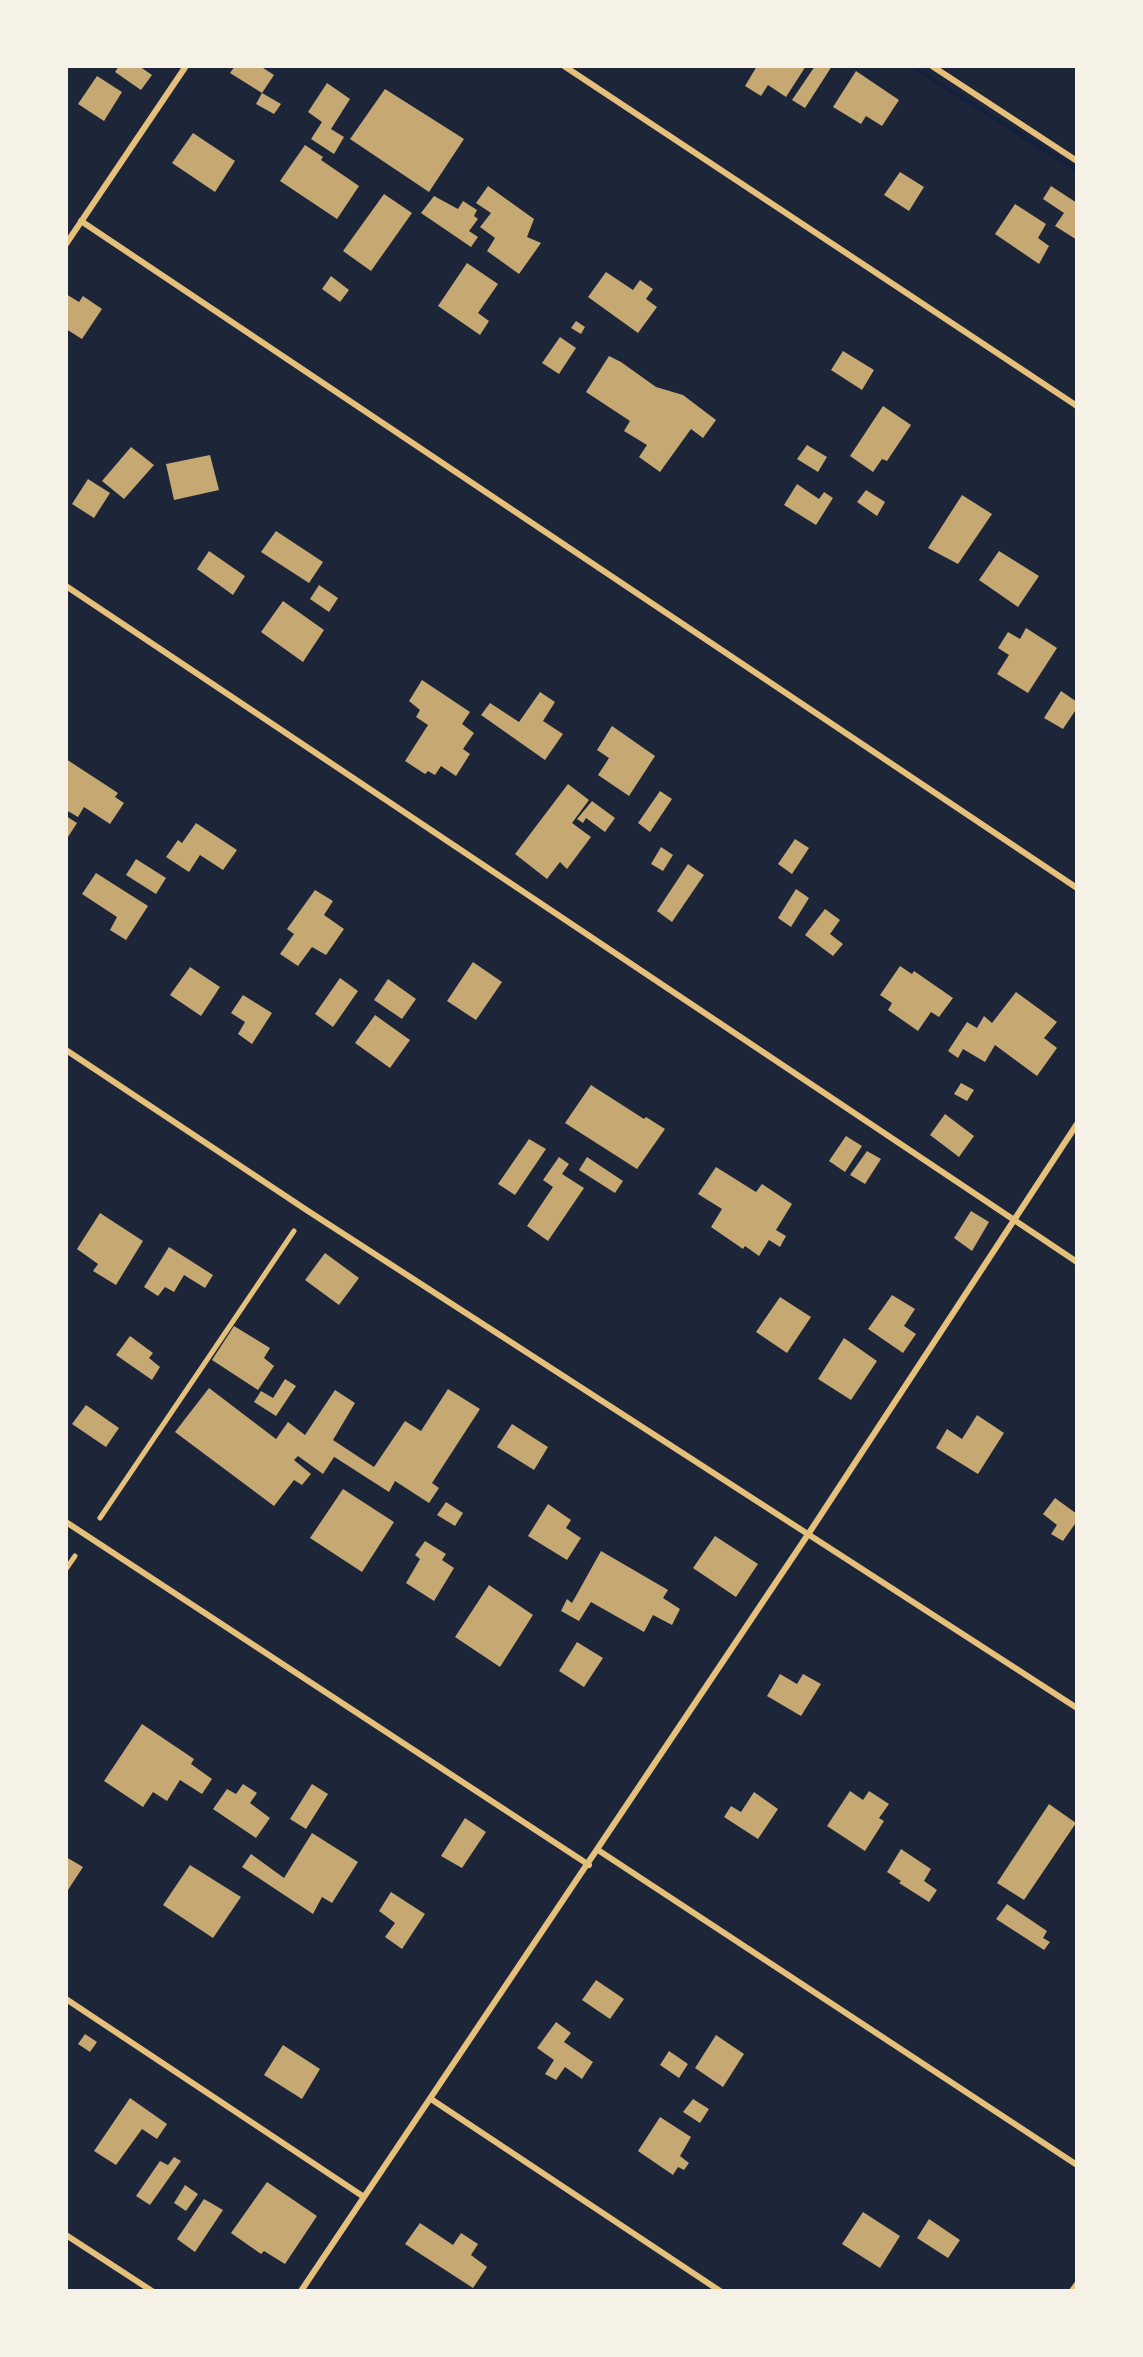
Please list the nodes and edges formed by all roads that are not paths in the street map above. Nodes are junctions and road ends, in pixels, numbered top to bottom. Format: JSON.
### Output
{"nodes":[{"id":1,"x":186,"y":66,"type":"edge"},
{"id":2,"x":564,"y":66,"type":"edge"},
{"id":3,"x":932,"y":66,"type":"edge"},
{"id":4,"x":1077,"y":161,"type":"edge"},
{"id":5,"x":81,"y":221,"type":"junction"},
{"id":6,"x":66,"y":244,"type":"edge"},
{"id":7,"x":1077,"y":406,"type":"edge"},
{"id":8,"x":66,"y":586,"type":"edge"},
{"id":9,"x":1077,"y":888,"type":"edge"},
{"id":10,"x":66,"y":1050,"type":"edge"},
{"id":11,"x":1077,"y":1124,"type":"edge"},
{"id":12,"x":1013,"y":1220,"type":"junction"},
{"id":13,"x":1077,"y":1262,"type":"edge"},
{"id":14,"x":66,"y":1522,"type":"edge"},
{"id":15,"x":809,"y":1533,"type":"junction"},
{"id":16,"x":1077,"y":1708,"type":"edge"},
{"id":17,"x":598,"y":1850,"type":"junction"},
{"id":18,"x":589,"y":1865,"type":"junction"},
{"id":19,"x":66,"y":1999,"type":"edge"},
{"id":20,"x":431,"y":2099,"type":"junction"},
{"id":21,"x":1077,"y":2165,"type":"edge"},
{"id":22,"x":364,"y":2197,"type":"junction"},
{"id":23,"x":66,"y":2235,"type":"edge"},
{"id":24,"x":1077,"y":2284,"type":"edge"},
{"id":25,"x":152,"y":2291,"type":"edge"},
{"id":26,"x":301,"y":2291,"type":"edge"},
{"id":27,"x":720,"y":2291,"type":"edge"},
{"id":28,"x":1072,"y":2291,"type":"edge"}],
"edges":[{"from":1,"to":5,"type":"lane"},
{"from":2,"to":7,"type":"lane"},
{"from":3,"to":4,"type":"lane"},
{"from":5,"to":6,"type":"lane"},
{"from":5,"to":9,"type":"lane"},
{"from":8,"to":12,"type":"lane"},
{"from":10,"to":15,"type":"lane"},
{"from":11,"to":12,"type":"lane"},
{"from":12,"to":13,"type":"lane"},
{"from":12,"to":15,"type":"lane"},
{"from":14,"to":18,"type":"lane"},
{"from":15,"to":16,"type":"lane"},
{"from":15,"to":17,"type":"lane"},
{"from":17,"to":18,"type":"lane"},
{"from":17,"to":21,"type":"lane"},
{"from":18,"to":20,"type":"lane"},
{"from":19,"to":22,"type":"lane"},
{"from":20,"to":22,"type":"lane"},
{"from":20,"to":27,"type":"lane"},
{"from":22,"to":26,"type":"lane"},
{"from":23,"to":25,"type":"lane"},
{"from":24,"to":28,"type":"lane"}]}
